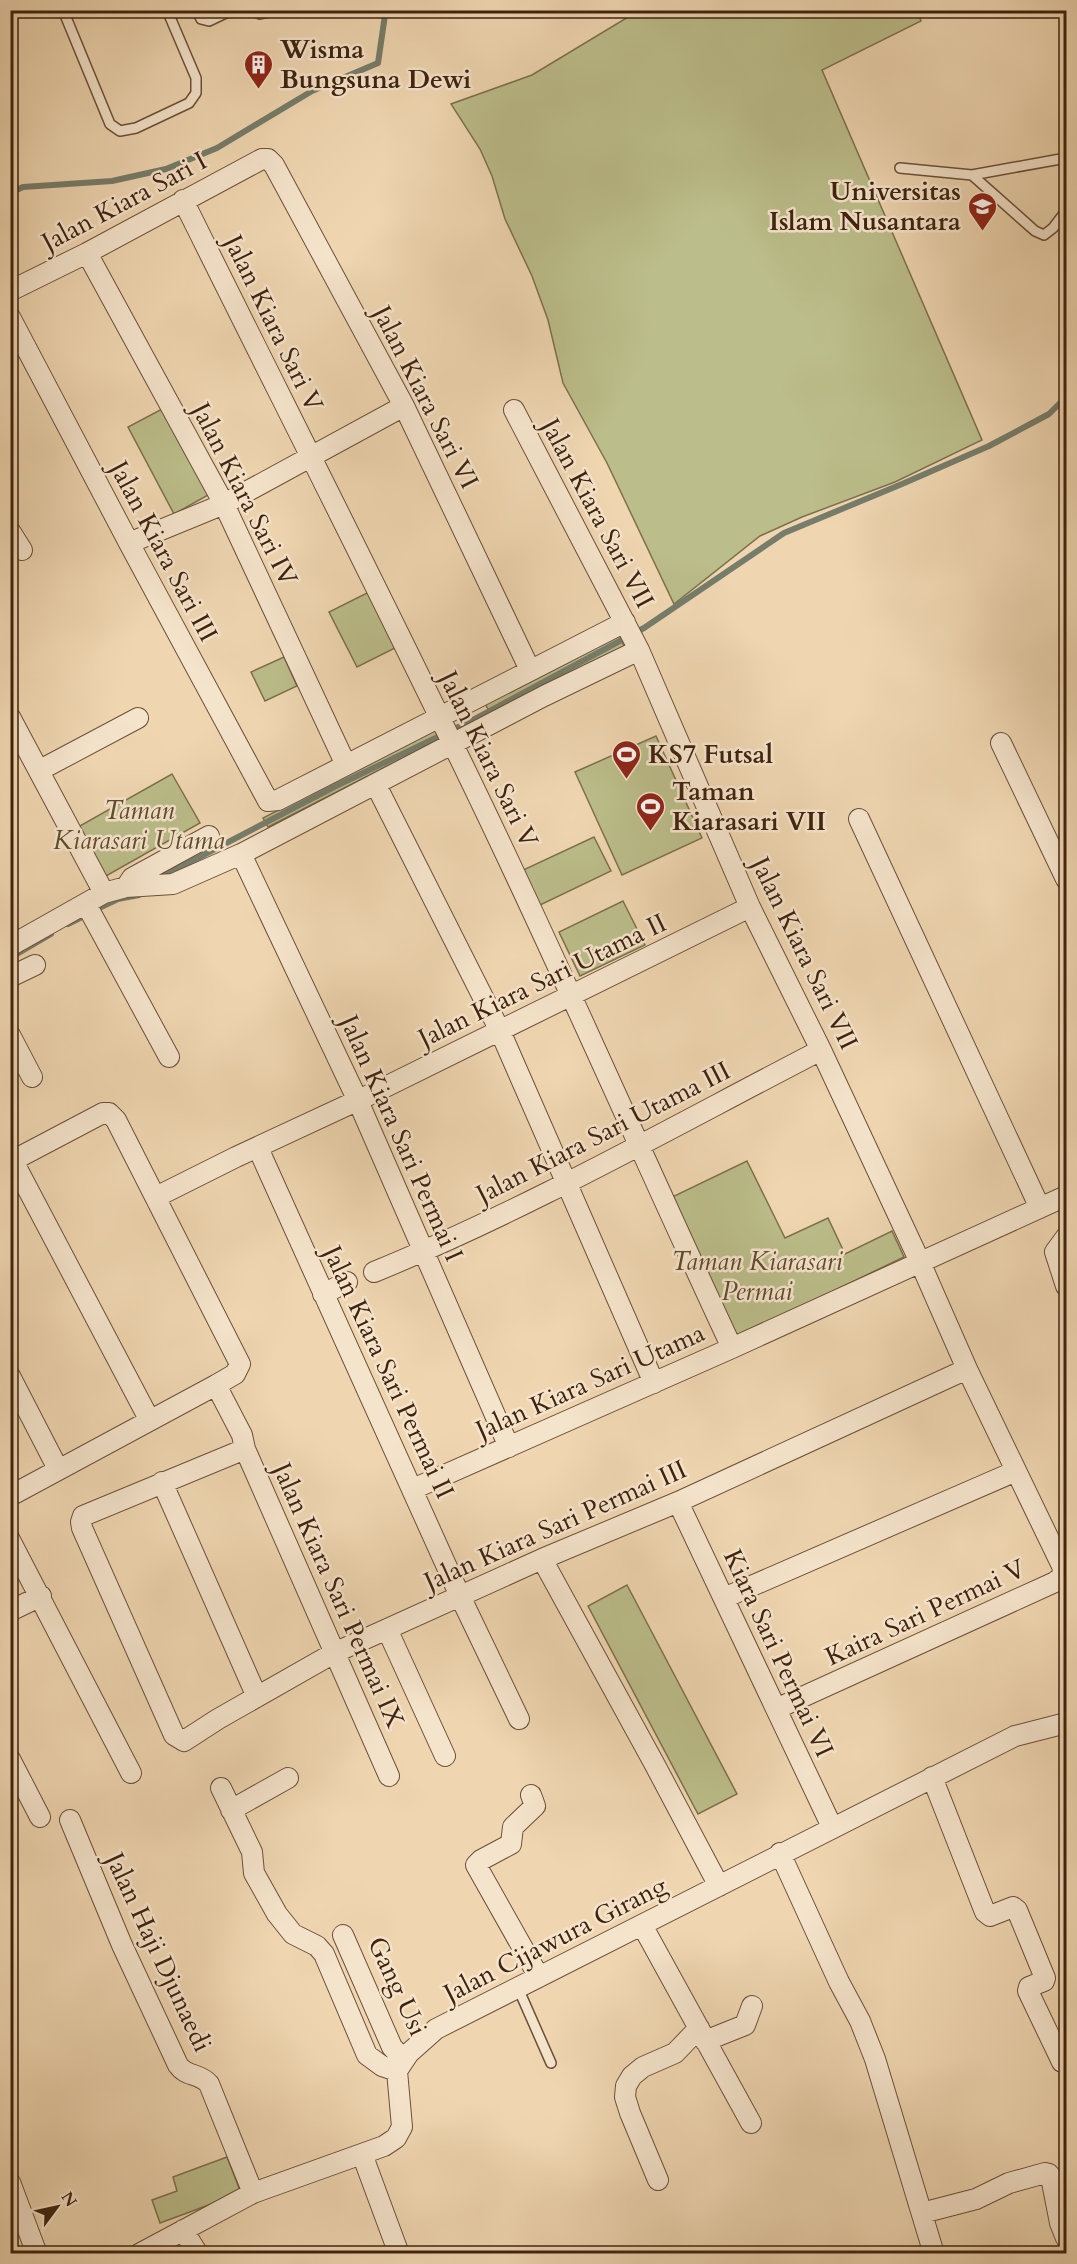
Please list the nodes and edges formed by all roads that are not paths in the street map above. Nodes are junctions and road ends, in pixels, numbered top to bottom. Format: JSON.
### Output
{"nodes":[{"id":1,"x":63,"y":10,"type":"edge"},
{"id":2,"x":167,"y":10,"type":"edge"},
{"id":3,"x":197,"y":10,"type":"edge"},
{"id":4,"x":232,"y":10,"type":"edge"},
{"id":5,"x":251,"y":10,"type":"edge"},
{"id":6,"x":279,"y":10,"type":"edge"},
{"id":7,"x":1066,"y":158,"type":"edge"},
{"id":8,"x":262,"y":159,"type":"joint"},
{"id":9,"x":900,"y":168,"type":"dead end"},
{"id":10,"x":972,"y":175,"type":"junction"},
{"id":11,"x":183,"y":200,"type":"junction"},
{"id":12,"x":1066,"y":211,"type":"edge"},
{"id":13,"x":87,"y":253,"type":"junction"},
{"id":14,"x":10,"y":291,"type":"edge"},
{"id":15,"x":10,"y":317,"type":"edge"},
{"id":16,"x":404,"y":406,"type":"junction"},
{"id":17,"x":514,"y":410,"type":"dead end"},
{"id":18,"x":310,"y":458,"type":"junction"},
{"id":19,"x":224,"y":504,"type":"junction"},
{"id":20,"x":10,"y":531,"type":"edge"},
{"id":21,"x":129,"y":543,"type":"junction"},
{"id":22,"x":22,"y":550,"type":"dead end"},
{"id":23,"x":632,"y":636,"type":"junction"},
{"id":24,"x":530,"y":670,"type":"junction"},
{"id":25,"x":10,"y":717,"type":"edge"},
{"id":26,"x":138,"y":718,"type":"dead end"},
{"id":27,"x":446,"y":731,"type":"junction"},
{"id":28,"x":1000,"y":743,"type":"dead end"},
{"id":29,"x":346,"y":765,"type":"junction"},
{"id":30,"x":40,"y":770,"type":"junction"},
{"id":31,"x":376,"y":785,"type":"junction"},
{"id":32,"x":859,"y":819,"type":"dead end"},
{"id":33,"x":209,"y":836,"type":"dead end"},
{"id":34,"x":241,"y":854,"type":"junction"},
{"id":35,"x":1066,"y":879,"type":"edge"},
{"id":36,"x":142,"y":887,"type":"junction"},
{"id":37,"x":104,"y":893,"type":"junction"},
{"id":38,"x":86,"y":904,"type":"junction"},
{"id":39,"x":750,"y":907,"type":"junction"},
{"id":40,"x":10,"y":946,"type":"edge"},
{"id":41,"x":35,"y":964,"type":"dead end"},
{"id":42,"x":10,"y":977,"type":"edge"},
{"id":43,"x":571,"y":994,"type":"junction"},
{"id":44,"x":500,"y":1031,"type":"junction"},
{"id":45,"x":10,"y":1035,"type":"edge"},
{"id":46,"x":821,"y":1050,"type":"junction"},
{"id":47,"x":169,"y":1057,"type":"dead end"},
{"id":48,"x":32,"y":1077,"type":"dead end"},
{"id":49,"x":358,"y":1101,"type":"junction"},
{"id":50,"x":638,"y":1145,"type":"junction"},
{"id":51,"x":258,"y":1148,"type":"junction"},
{"id":52,"x":12,"y":1161,"type":"edge"},
{"id":53,"x":567,"y":1183,"type":"junction"},
{"id":54,"x":1066,"y":1196,"type":"edge"},
{"id":55,"x":156,"y":1197,"type":"junction"},
{"id":56,"x":1040,"y":1208,"type":"junction"},
{"id":57,"x":1066,"y":1237,"type":"edge"},
{"id":58,"x":425,"y":1251,"type":"junction"},
{"id":59,"x":920,"y":1262,"type":"junction"},
{"id":60,"x":374,"y":1272,"type":"dead end"},
{"id":61,"x":347,"y":1282,"type":"dead end"},
{"id":62,"x":1066,"y":1287,"type":"edge"},
{"id":63,"x":323,"y":1294,"type":"junction"},
{"id":64,"x":732,"y":1348,"type":"junction"},
{"id":65,"x":967,"y":1369,"type":"junction"},
{"id":66,"x":10,"y":1376,"type":"edge"},
{"id":67,"x":654,"y":1383,"type":"junction"},
{"id":68,"x":216,"y":1385,"type":"junction"},
{"id":69,"x":149,"y":1419,"type":"junction"},
{"id":70,"x":243,"y":1442,"type":"junction"},
{"id":71,"x":509,"y":1447,"type":"junction"},
{"id":72,"x":58,"y":1469,"type":"junction"},
{"id":73,"x":1016,"y":1471,"type":"junction"},
{"id":74,"x":162,"y":1482,"type":"junction"},
{"id":75,"x":413,"y":1489,"type":"junction"},
{"id":76,"x":10,"y":1496,"type":"edge"},
{"id":77,"x":678,"y":1502,"type":"junction"},
{"id":78,"x":10,"y":1540,"type":"edge"},
{"id":79,"x":543,"y":1559,"type":"junction"},
{"id":80,"x":1062,"y":1576,"type":"joint"},
{"id":81,"x":41,"y":1596,"type":"junction"},
{"id":82,"x":460,"y":1596,"type":"junction"},
{"id":83,"x":723,"y":1598,"type":"junction"},
{"id":84,"x":10,"y":1611,"type":"edge"},
{"id":85,"x":387,"y":1629,"type":"junction"},
{"id":86,"x":334,"y":1653,"type":"junction"},
{"id":87,"x":257,"y":1697,"type":"junction"},
{"id":88,"x":776,"y":1709,"type":"junction"},
{"id":89,"x":519,"y":1719,"type":"dead end"},
{"id":90,"x":1066,"y":1723,"type":"edge"},
{"id":91,"x":445,"y":1756,"type":"dead end"},
{"id":92,"x":10,"y":1759,"type":"edge"},
{"id":93,"x":131,"y":1773,"type":"dead end"},
{"id":94,"x":389,"y":1776,"type":"dead end"},
{"id":95,"x":932,"y":1777,"type":"junction"},
{"id":96,"x":288,"y":1778,"type":"dead end"},
{"id":97,"x":220,"y":1788,"type":"dead end"},
{"id":98,"x":531,"y":1796,"type":"dead end"},
{"id":99,"x":231,"y":1810,"type":"junction"},
{"id":100,"x":40,"y":1817,"type":"dead end"},
{"id":101,"x":70,"y":1820,"type":"dead end"},
{"id":102,"x":832,"y":1827,"type":"junction"},
{"id":103,"x":780,"y":1853,"type":"junction"},
{"id":104,"x":719,"y":1886,"type":"junction"},
{"id":105,"x":642,"y":1925,"type":"junction"},
{"id":106,"x":344,"y":1935,"type":"dead end"},
{"id":107,"x":539,"y":1977,"type":"junction"},
{"id":108,"x":518,"y":1988,"type":"junction"},
{"id":109,"x":752,"y":2006,"type":"dead end"},
{"id":110,"x":702,"y":2035,"type":"junction"},
{"id":111,"x":1062,"y":2062,"type":"dead end"},
{"id":112,"x":552,"y":2063,"type":"dead end"},
{"id":113,"x":400,"y":2066,"type":"junction"},
{"id":114,"x":751,"y":2123,"type":"dead end"},
{"id":115,"x":362,"y":2154,"type":"junction"},
{"id":116,"x":658,"y":2180,"type":"dead end"},
{"id":117,"x":10,"y":2182,"type":"edge"},
{"id":118,"x":253,"y":2193,"type":"junction"},
{"id":119,"x":922,"y":2213,"type":"junction"},
{"id":120,"x":183,"y":2230,"type":"junction"},
{"id":121,"x":1066,"y":2238,"type":"edge"},
{"id":122,"x":37,"y":2253,"type":"edge"},
{"id":123,"x":139,"y":2253,"type":"edge"},
{"id":124,"x":198,"y":2253,"type":"edge"},
{"id":125,"x":399,"y":2253,"type":"edge"},
{"id":126,"x":934,"y":2253,"type":"edge"}],
"edges":[{"from":1,"to":2,"type":"lane"},
{"from":3,"to":4,"type":"lane"},
{"from":5,"to":6,"type":"lane"},
{"from":7,"to":10,"type":"lane"},
{"from":8,"to":11,"type":"street","name":"Jalan Kiara Sari I"},
{"from":8,"to":16,"type":"street","name":"Jalan Kiara Sari VI"},
{"from":9,"to":10,"type":"lane"},
{"from":10,"to":12,"type":"lane"},
{"from":11,"to":13,"type":"street","name":"Jalan Kiara Sari I"},
{"from":11,"to":18,"type":"street","name":"Jalan Kiara Sari V"},
{"from":13,"to":14,"type":"street","name":"Jalan Kiara Sari I"},
{"from":13,"to":19,"type":"street","name":"Jalan Kiara Sari IV"},
{"from":15,"to":21,"type":"street","name":"Jalan Kiara Sari III"},
{"from":16,"to":18,"type":"street"},
{"from":16,"to":24,"type":"street","name":"Jalan Kiara Sari VI"},
{"from":17,"to":23,"type":"street","name":"Jalan Kiara Sari VII"},
{"from":18,"to":19,"type":"street"},
{"from":18,"to":27,"type":"street","name":"Jalan Kiara Sari V"},
{"from":19,"to":21,"type":"street"},
{"from":19,"to":29,"type":"street","name":"Jalan Kiara Sari IV"},
{"from":20,"to":22,"type":"street"},
{"from":21,"to":29,"type":"street","name":"Jalan Kiara Sari III"},
{"from":23,"to":24,"type":"street"},
{"from":23,"to":27,"type":"street"},
{"from":23,"to":39,"type":"street","name":"Jalan Kiara Sari VII"},
{"from":24,"to":27,"type":"street"},
{"from":25,"to":30,"type":"street"},
{"from":26,"to":30,"type":"street"},
{"from":27,"to":29,"type":"street"},
{"from":27,"to":31,"type":"street"},
{"from":27,"to":43,"type":"street","name":"Jalan Kiara Sari V"},
{"from":28,"to":35,"type":"street"},
{"from":30,"to":37,"type":"street"},
{"from":31,"to":34,"type":"street"},
{"from":31,"to":44,"type":"street"},
{"from":32,"to":56,"type":"street"},
{"from":33,"to":36,"type":"street"},
{"from":34,"to":36,"type":"street"},
{"from":34,"to":49,"type":"street","name":"Jalan Kiara Sari Permai I"},
{"from":36,"to":37,"type":"street"},
{"from":37,"to":38,"type":"street"},
{"from":38,"to":40,"type":"street"},
{"from":38,"to":47,"type":"street"},
{"from":39,"to":43,"type":"street","name":"Jalan Kiara Sari Utama II"},
{"from":39,"to":46,"type":"street","name":"Jalan Kiara Sari VII"},
{"from":41,"to":42,"type":"street"},
{"from":43,"to":44,"type":"street","name":"Jalan Kiara Sari Utama II"},
{"from":43,"to":50,"type":"street","name":"Jalan Kiara Sari V"},
{"from":44,"to":49,"type":"street","name":"Jalan Kiara Sari Utama II"},
{"from":44,"to":53,"type":"street"},
{"from":45,"to":48,"type":"street"},
{"from":46,"to":50,"type":"street","name":"Jalan Kiara Sari Utama III"},
{"from":46,"to":59,"type":"street","name":"Jalan Kiara Sari VII"},
{"from":49,"to":51,"type":"street"},
{"from":49,"to":58,"type":"street","name":"Jalan Kiara Sari Permai I"},
{"from":50,"to":53,"type":"street","name":"Jalan Kiara Sari Utama III"},
{"from":50,"to":64,"type":"street","name":"Jalan Kiara Sari V"},
{"from":51,"to":55,"type":"street"},
{"from":51,"to":63,"type":"street","name":"Jalan Kiara Sari Permai II"},
{"from":52,"to":55,"type":"street"},
{"from":52,"to":69,"type":"street"},
{"from":53,"to":58,"type":"street","name":"Jalan Kiara Sari Utama III"},
{"from":53,"to":67,"type":"street"},
{"from":54,"to":56,"type":"street","name":"Jalan Kiara Sari Utama"},
{"from":55,"to":68,"type":"street"},
{"from":56,"to":59,"type":"street","name":"Jalan Kiara Sari Utama"},
{"from":57,"to":62,"type":"street"},
{"from":58,"to":60,"type":"street","name":"Jalan Kiara Sari Utama III"},
{"from":58,"to":71,"type":"street","name":"Jalan Kiara Sari Permai I"},
{"from":59,"to":64,"type":"street","name":"Jalan Kiara Sari Utama"},
{"from":59,"to":65,"type":"street","name":"Jalan Kiara Sari VII"},
{"from":61,"to":63,"type":"street"},
{"from":63,"to":75,"type":"street","name":"Jalan Kiara Sari Permai II"},
{"from":64,"to":67,"type":"street","name":"Jalan Kiara Sari Utama"},
{"from":65,"to":73,"type":"street","name":"Jalan Kiara Sari VII"},
{"from":65,"to":77,"type":"street","name":"Jalan Kiara Sari Permai III"},
{"from":66,"to":72,"type":"street"},
{"from":67,"to":71,"type":"street","name":"Jalan Kiara Sari Utama"},
{"from":68,"to":69,"type":"street"},
{"from":68,"to":70,"type":"street","name":"Jalan Kiara Sari Permai IX"},
{"from":69,"to":72,"type":"street"},
{"from":70,"to":74,"type":"street"},
{"from":70,"to":86,"type":"street","name":"Jalan Kiara Sari Permai IX"},
{"from":71,"to":75,"type":"street","name":"Jalan Kiara Sari Utama"},
{"from":72,"to":76,"type":"street"},
{"from":73,"to":80,"type":"street","name":"Jalan Kiara Sari VII"},
{"from":73,"to":83,"type":"street"},
{"from":74,"to":87,"type":"street"},
{"from":74,"to":87,"type":"street","name":"Jalan Kiara Sari Permai III"},
{"from":75,"to":82,"type":"street","name":"Jalan Kiara Sari Permai II"},
{"from":77,"to":79,"type":"street","name":"Jalan Kiara Sari Permai III"},
{"from":77,"to":83,"type":"street","name":"Kiara Sari Permai VI"},
{"from":78,"to":81,"type":"street"},
{"from":79,"to":82,"type":"street","name":"Jalan Kiara Sari Permai III"},
{"from":79,"to":104,"type":"street"},
{"from":80,"to":88,"type":"street","name":"Kaira Sari Permai V"},
{"from":81,"to":84,"type":"street"},
{"from":81,"to":93,"type":"street"},
{"from":82,"to":85,"type":"street","name":"Jalan Kiara Sari Permai III"},
{"from":82,"to":89,"type":"street","name":"Jalan Kiara Sari Permai II"},
{"from":83,"to":88,"type":"street","name":"Kiara Sari Permai VI"},
{"from":85,"to":86,"type":"street","name":"Jalan Kiara Sari Permai III"},
{"from":85,"to":91,"type":"street"},
{"from":86,"to":87,"type":"street","name":"Jalan Kiara Sari Permai III"},
{"from":86,"to":94,"type":"street","name":"Jalan Kiara Sari Permai IX"},
{"from":88,"to":102,"type":"street","name":"Kiara Sari Permai VI"},
{"from":90,"to":95,"type":"street","name":"Jalan Cijawura Girang"},
{"from":92,"to":100,"type":"street"},
{"from":95,"to":102,"type":"street","name":"Jalan Cijawura Girang"},
{"from":95,"to":111,"type":"street"},
{"from":96,"to":99,"type":"street"},
{"from":97,"to":99,"type":"street"},
{"from":98,"to":107,"type":"street"},
{"from":99,"to":113,"type":"street"},
{"from":101,"to":118,"type":"street","name":"Jalan Haji Djunaedi"},
{"from":102,"to":103,"type":"street","name":"Jalan Cijawura Girang"},
{"from":103,"to":104,"type":"street","name":"Jalan Cijawura Girang"},
{"from":103,"to":119,"type":"street"},
{"from":104,"to":105,"type":"street","name":"Jalan Cijawura Girang"},
{"from":105,"to":107,"type":"street","name":"Jalan Cijawura Girang"},
{"from":105,"to":110,"type":"street"},
{"from":106,"to":113,"type":"street","name":"Gang Usi"},
{"from":107,"to":108,"type":"street","name":"Jalan Cijawura Girang"},
{"from":108,"to":112,"type":"lane"},
{"from":108,"to":113,"type":"street","name":"Jalan Cijawura Girang"},
{"from":109,"to":110,"type":"street"},
{"from":110,"to":114,"type":"street"},
{"from":110,"to":116,"type":"street"},
{"from":113,"to":115,"type":"street"},
{"from":115,"to":118,"type":"street"},
{"from":115,"to":125,"type":"street"},
{"from":117,"to":122,"type":"street"},
{"from":118,"to":120,"type":"street"},
{"from":119,"to":121,"type":"street"},
{"from":119,"to":126,"type":"street"},
{"from":120,"to":123,"type":"street"},
{"from":120,"to":124,"type":"street"}]}
